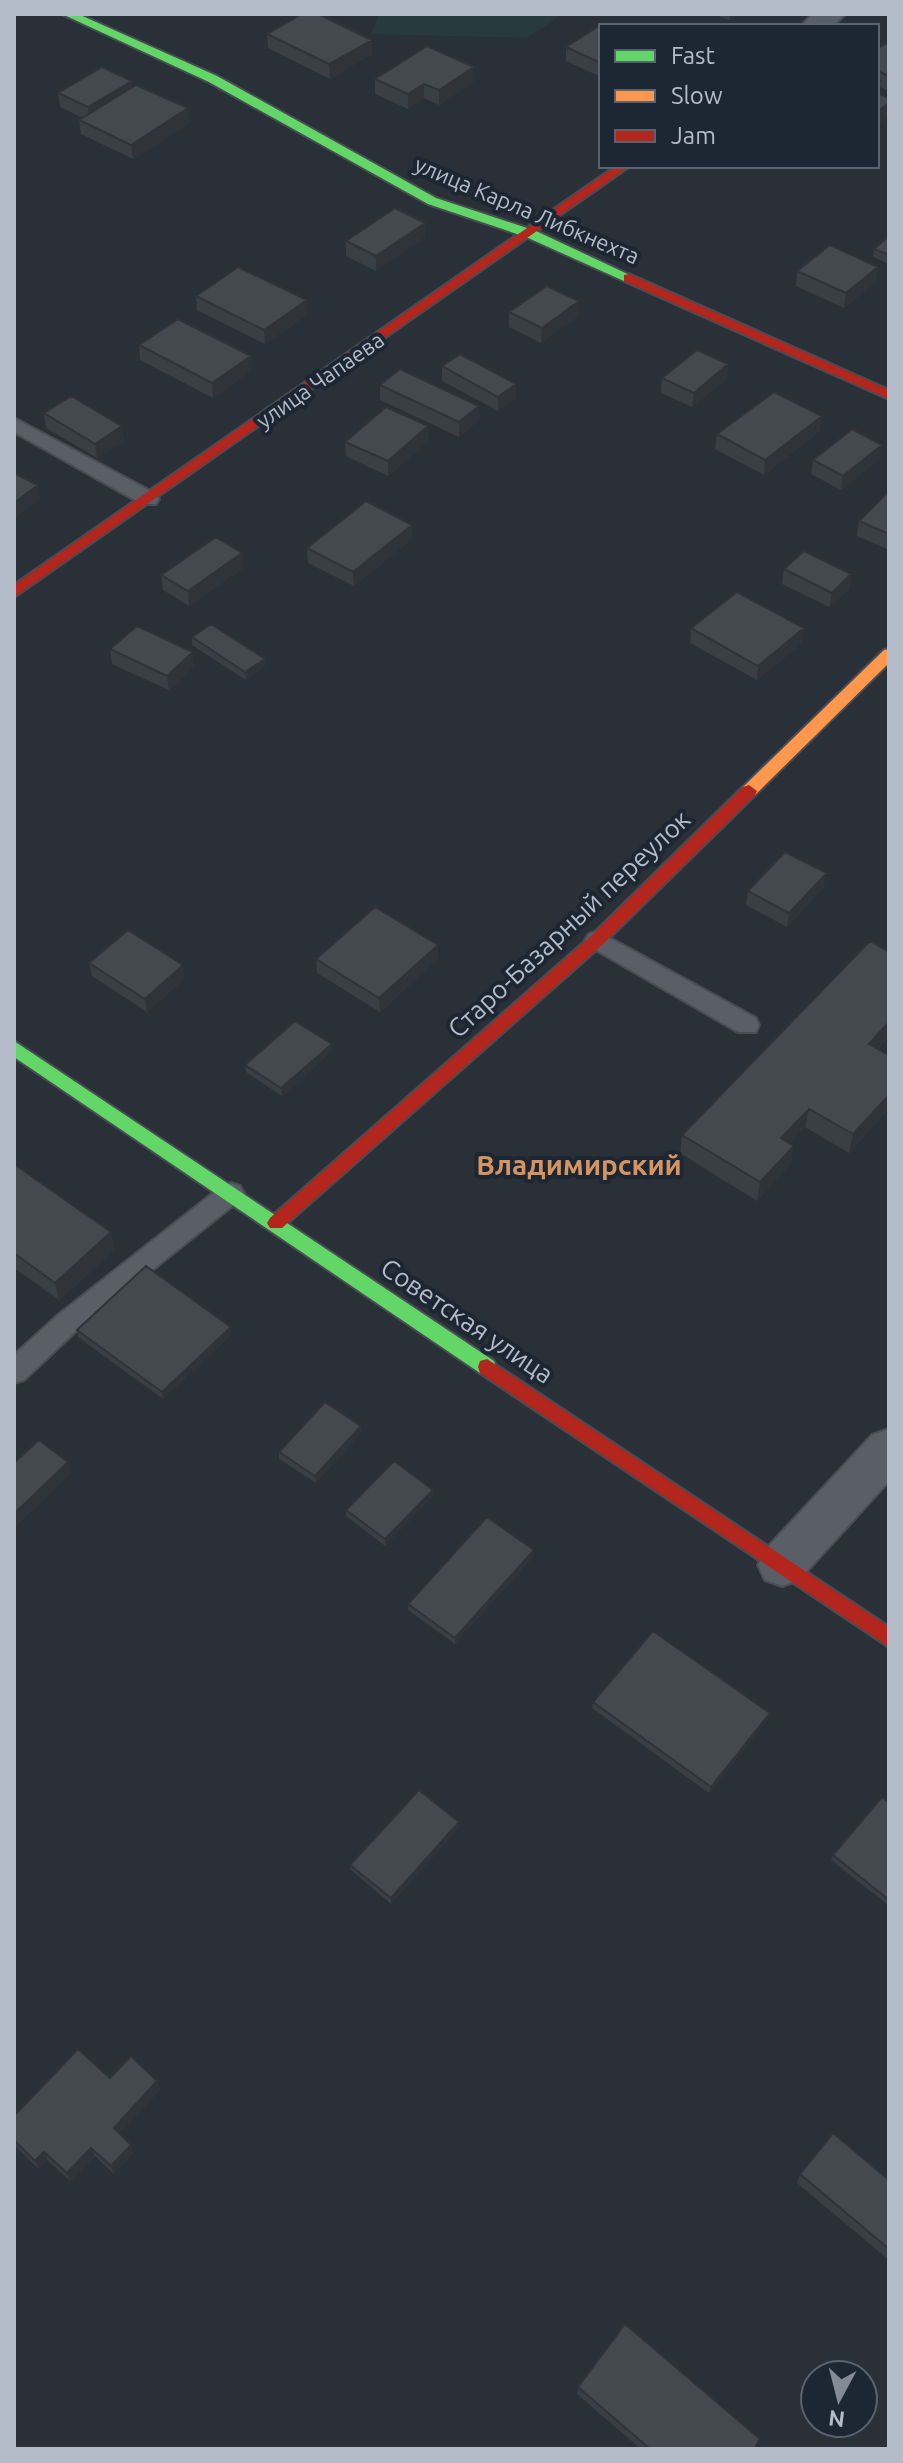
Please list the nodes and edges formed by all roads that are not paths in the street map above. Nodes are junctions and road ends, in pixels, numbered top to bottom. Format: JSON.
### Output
{"nodes":[{"id":1,"x":68,"y":14,"type":"edge"},
{"id":2,"x":621,"y":168,"type":"edge"},
{"id":3,"x":531,"y":234,"type":"junction"},
{"id":4,"x":889,"y":395,"type":"edge"},
{"id":5,"x":14,"y":424,"type":"edge"},
{"id":6,"x":149,"y":499,"type":"junction"},
{"id":7,"x":14,"y":592,"type":"edge"},
{"id":8,"x":889,"y":654,"type":"edge"},
{"id":9,"x":597,"y":940,"type":"junction"},
{"id":10,"x":747,"y":1025,"type":"dead end"},
{"id":11,"x":14,"y":1048,"type":"edge"},
{"id":12,"x":231,"y":1193,"type":"junction"},
{"id":13,"x":276,"y":1223,"type":"junction"},
{"id":14,"x":14,"y":1372,"type":"edge"},
{"id":15,"x":889,"y":1449,"type":"edge"},
{"id":16,"x":782,"y":1565,"type":"junction"},
{"id":17,"x":889,"y":1638,"type":"edge"}],
"edges":[{"from":1,"to":3,"type":"street","name":"улица Карла Либкнехта"},
{"from":2,"to":3,"type":"street","name":"улица Чапаева"},
{"from":3,"to":4,"type":"street","name":"улица Карла Либкнехта"},
{"from":3,"to":6,"type":"street","name":"улица Чапаева"},
{"from":5,"to":6,"type":"lane"},
{"from":6,"to":7,"type":"street","name":"улица Чапаева"},
{"from":8,"to":9,"type":"street","name":"Старо-Базарный переулок"},
{"from":9,"to":10,"type":"lane"},
{"from":9,"to":13,"type":"street","name":"Старо-Базарный переулок"},
{"from":11,"to":12,"type":"street","name":"Советская улица"},
{"from":12,"to":13,"type":"street","name":"Советская улица"},
{"from":12,"to":14,"type":"lane"},
{"from":13,"to":16,"type":"street","name":"Советская улица"},
{"from":15,"to":16,"type":"street"},
{"from":16,"to":17,"type":"street","name":"Советская улица"}]}
